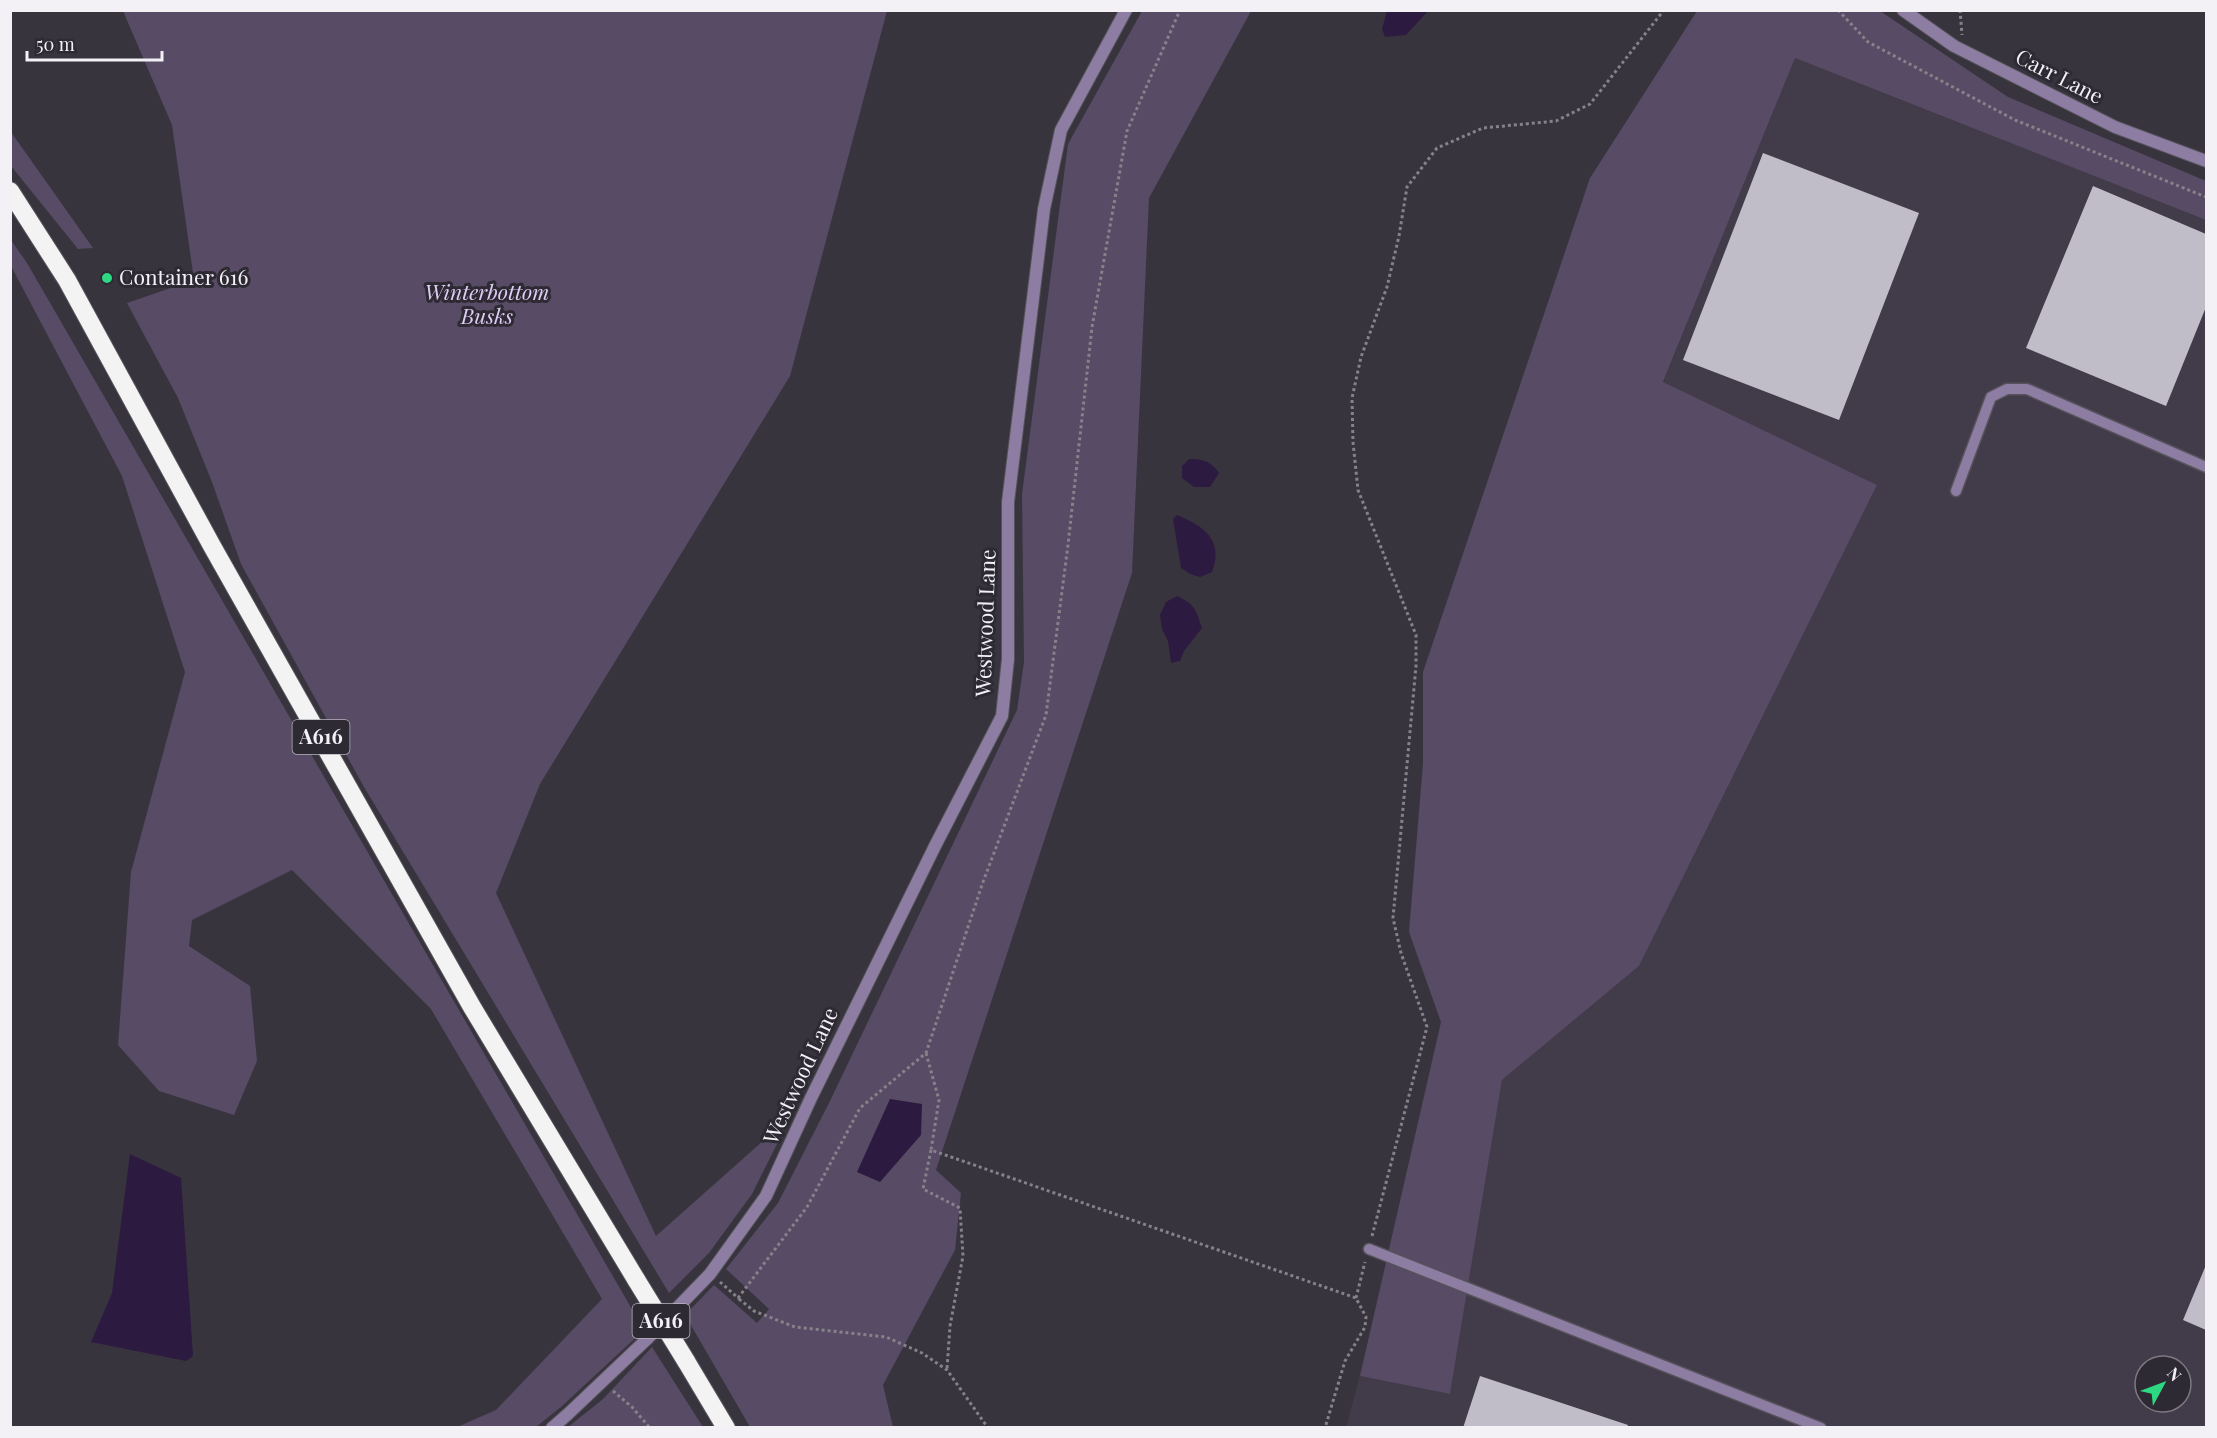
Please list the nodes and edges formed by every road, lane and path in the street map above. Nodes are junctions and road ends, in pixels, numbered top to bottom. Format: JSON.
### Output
{"nodes":[{"id":1,"x":1126,"y":10,"type":"edge"},
{"id":2,"x":1664,"y":10,"type":"edge"},
{"id":3,"x":1838,"y":10,"type":"edge"},
{"id":4,"x":1903,"y":10,"type":"edge"},
{"id":5,"x":1960,"y":10,"type":"edge"},
{"id":6,"x":1963,"y":35,"type":"dead end"},
{"id":7,"x":2206,"y":161,"type":"edge"},
{"id":8,"x":10,"y":190,"type":"edge"},
{"id":9,"x":2206,"y":197,"type":"edge"},
{"id":10,"x":2206,"y":467,"type":"edge"},
{"id":11,"x":1956,"y":491,"type":"dead end"},
{"id":12,"x":926,"y":1053,"type":"dead end"},
{"id":13,"x":931,"y":1150,"type":"junction"},
{"id":14,"x":1368,"y":1249,"type":"junction"},
{"id":15,"x":738,"y":1298,"type":"dead end"},
{"id":16,"x":1356,"y":1298,"type":"junction"},
{"id":17,"x":946,"y":1370,"type":"junction"},
{"id":18,"x":602,"y":1382,"type":"junction"},
{"id":19,"x":552,"y":1428,"type":"edge"},
{"id":20,"x":650,"y":1428,"type":"edge"},
{"id":21,"x":726,"y":1428,"type":"edge"},
{"id":22,"x":988,"y":1428,"type":"edge"},
{"id":23,"x":1325,"y":1428,"type":"edge"},
{"id":24,"x":1821,"y":1428,"type":"edge"}],
"edges":[{"from":1,"to":18,"type":"street","name":"Westwood Lane"},
{"from":2,"to":14,"type":"path"},
{"from":3,"to":9,"type":"path"},
{"from":4,"to":7,"type":"street","name":"Carr Lane"},
{"from":5,"to":6,"type":"path"},
{"from":8,"to":21,"type":"highway","number":"A616","bridge":true},
{"from":10,"to":11,"type":"lane"},
{"from":12,"to":13,"type":"path"},
{"from":13,"to":16,"type":"path"},
{"from":13,"to":17,"type":"path"},
{"from":14,"to":16,"type":"path"},
{"from":14,"to":24,"type":"lane"},
{"from":15,"to":17,"type":"path"},
{"from":16,"to":23,"type":"path"},
{"from":17,"to":22,"type":"path"},
{"from":18,"to":19,"type":"street","name":"Westwood Lane"},
{"from":18,"to":20,"type":"path"}]}
